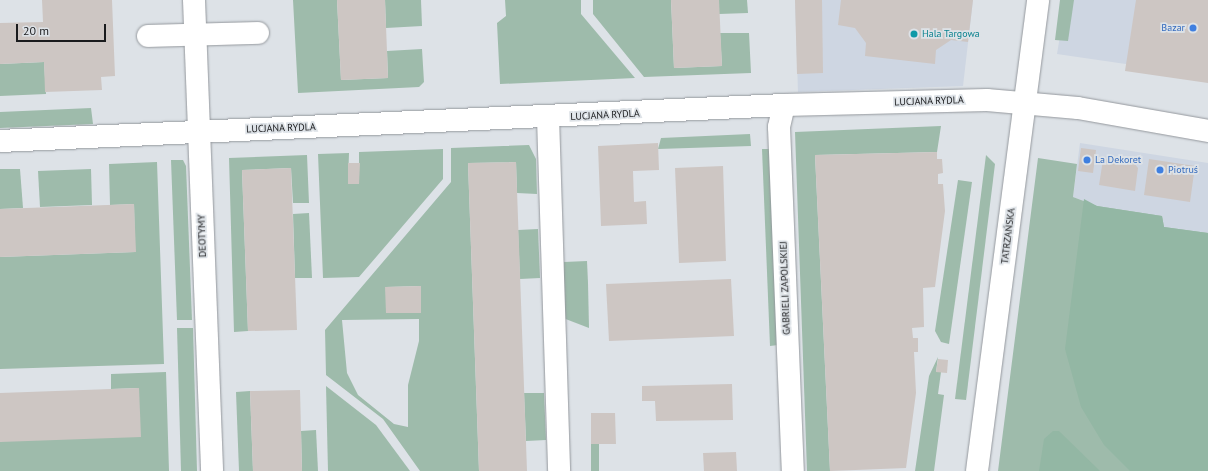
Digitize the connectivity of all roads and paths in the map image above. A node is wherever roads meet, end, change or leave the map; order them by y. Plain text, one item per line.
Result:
1 (194, 0) edge
2 (1038, 0) edge
3 (195, 33) junction
4 (258, 33) dead end
5 (148, 36) dead end
6 (1025, 102) junction
7 (784, 105) junction
8 (548, 118) junction
9 (1208, 131) edge
10 (198, 132) junction
11 (0, 141) edge
12 (212, 471) edge
13 (559, 471) edge
14 (793, 471) edge
15 (977, 471) edge

1 - 3 street, DEOTYMY
2 - 6 street, TATRZAŃSKA
3 - 4 street
3 - 5 street
3 - 10 street, DEOTYMY
6 - 7 street, LUCJANA RYDLA
6 - 9 street, LUCJANA RYDLA
6 - 15 street, TATRZAŃSKA
7 - 8 street, LUCJANA RYDLA
7 - 14 street, GABRIELI ZAPOLSKIEJ
8 - 10 street, LUCJANA RYDLA
8 - 13 street
10 - 11 street, LUCJANA RYDLA
10 - 12 street, DEOTYMY

